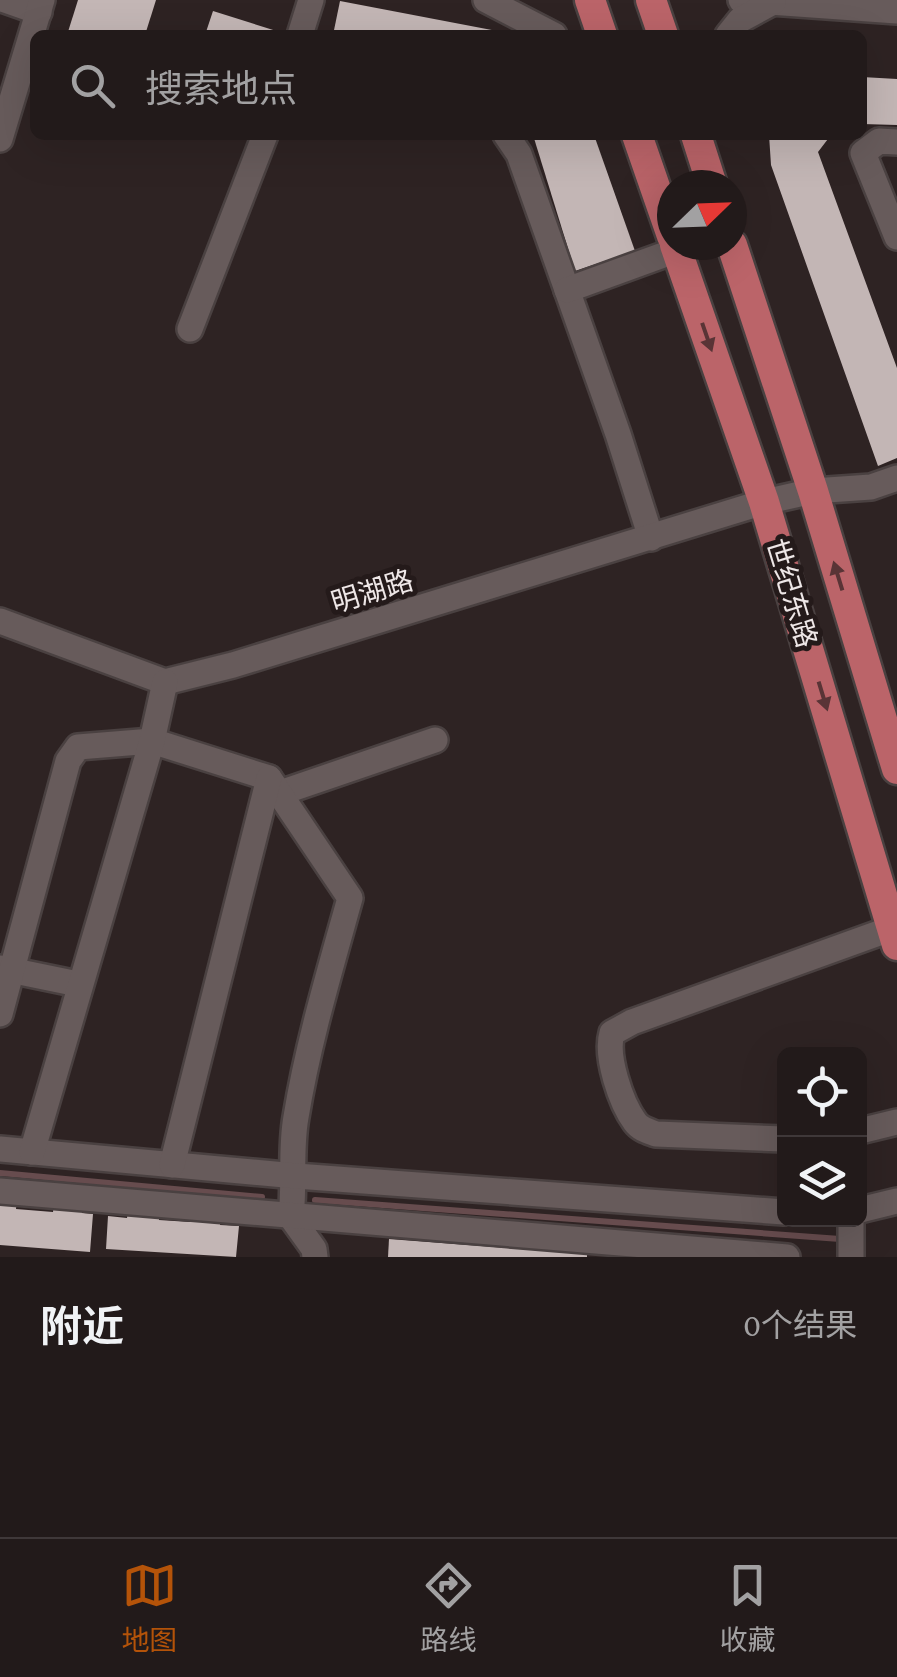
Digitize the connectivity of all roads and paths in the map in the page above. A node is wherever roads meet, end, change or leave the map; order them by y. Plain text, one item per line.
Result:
1 (6, 0) edge
2 (310, 0) edge
3 (486, 0) edge
4 (590, 0) edge
5 (651, 0) edge
6 (741, 0) edge
7 (770, 1) edge
8 (40, 6) edge
9 (897, 11) edge
10 (33, 30) edge
11 (301, 30) edge
12 (544, 30) edge
13 (600, 30) edge
14 (661, 30) edge
15 (732, 30) edge
16 (30, 39) edge
17 (0, 139) edge
18 (262, 140) edge
19 (509, 140) edge
20 (639, 140) edge
21 (698, 140) edge
22 (897, 142) edge
23 (707, 170) edge
24 (657, 192) edge
25 (897, 236) edge
26 (657, 252) edge
27 (681, 260) edge
28 (737, 260) edge
29 (567, 290) junction
30 (190, 329) dead end
31 (897, 478) edge
32 (812, 491) junction
33 (764, 502) junction
34 (651, 538) junction
35 (0, 621) edge
36 (164, 682) junction
37 (435, 740) dead end
38 (152, 741) junction
39 (897, 769) edge
40 (274, 785) junction
41 (895, 937) edge
42 (6, 969) edge
43 (78, 984) junction
44 (0, 1014) edge
45 (897, 1122) edge
46 (867, 1129) edge
47 (777, 1139) edge
48 (0, 1149) edge
49 (32, 1152) junction
50 (172, 1165) junction
51 (296, 1176) junction
52 (0, 1191) edge
53 (897, 1202) edge
54 (867, 1208) edge
55 (777, 1211) edge
56 (292, 1217) junction
57 (851, 1227) edge
58 (315, 1257) edge
59 (788, 1257) edge
60 (851, 1257) edge

1 - 8 street
2 - 11 street
3 - 12 street
4 - 13 main road
5 - 14 main road
6 - 7 street
7 - 9 street
7 - 15 street
8 - 10 street
16 - 17 street
18 - 30 street
19 - 29 street
20 - 24 main road, 世纪东路
21 - 23 main road
22 - 25 street
26 - 29 street
27 -> 33 main road, 世纪东路
28 - 32 main road, 世纪东路
29 - 34 street
31 - 32 street, 明湖路
32 - 33 street, 明湖路
39 -> 32 main road, 世纪东路
33 - 34 street, 明湖路
33 -> 41 main road, 世纪东路
34 - 36 street, 明湖路
35 - 36 street
36 - 38 street
37 - 40 street
38 - 40 street
38 - 42 street
38 - 43 street
40 - 50 street
40 - 51 street
41 - 47 street
42 - 43 street
42 - 44 street
43 - 49 street
45 - 46 street
48 - 49 street
49 - 50 street
50 - 51 street
51 - 55 street
51 - 56 street
52 - 56 street
53 - 54 street
56 - 58 street
56 - 59 street
57 - 60 street

